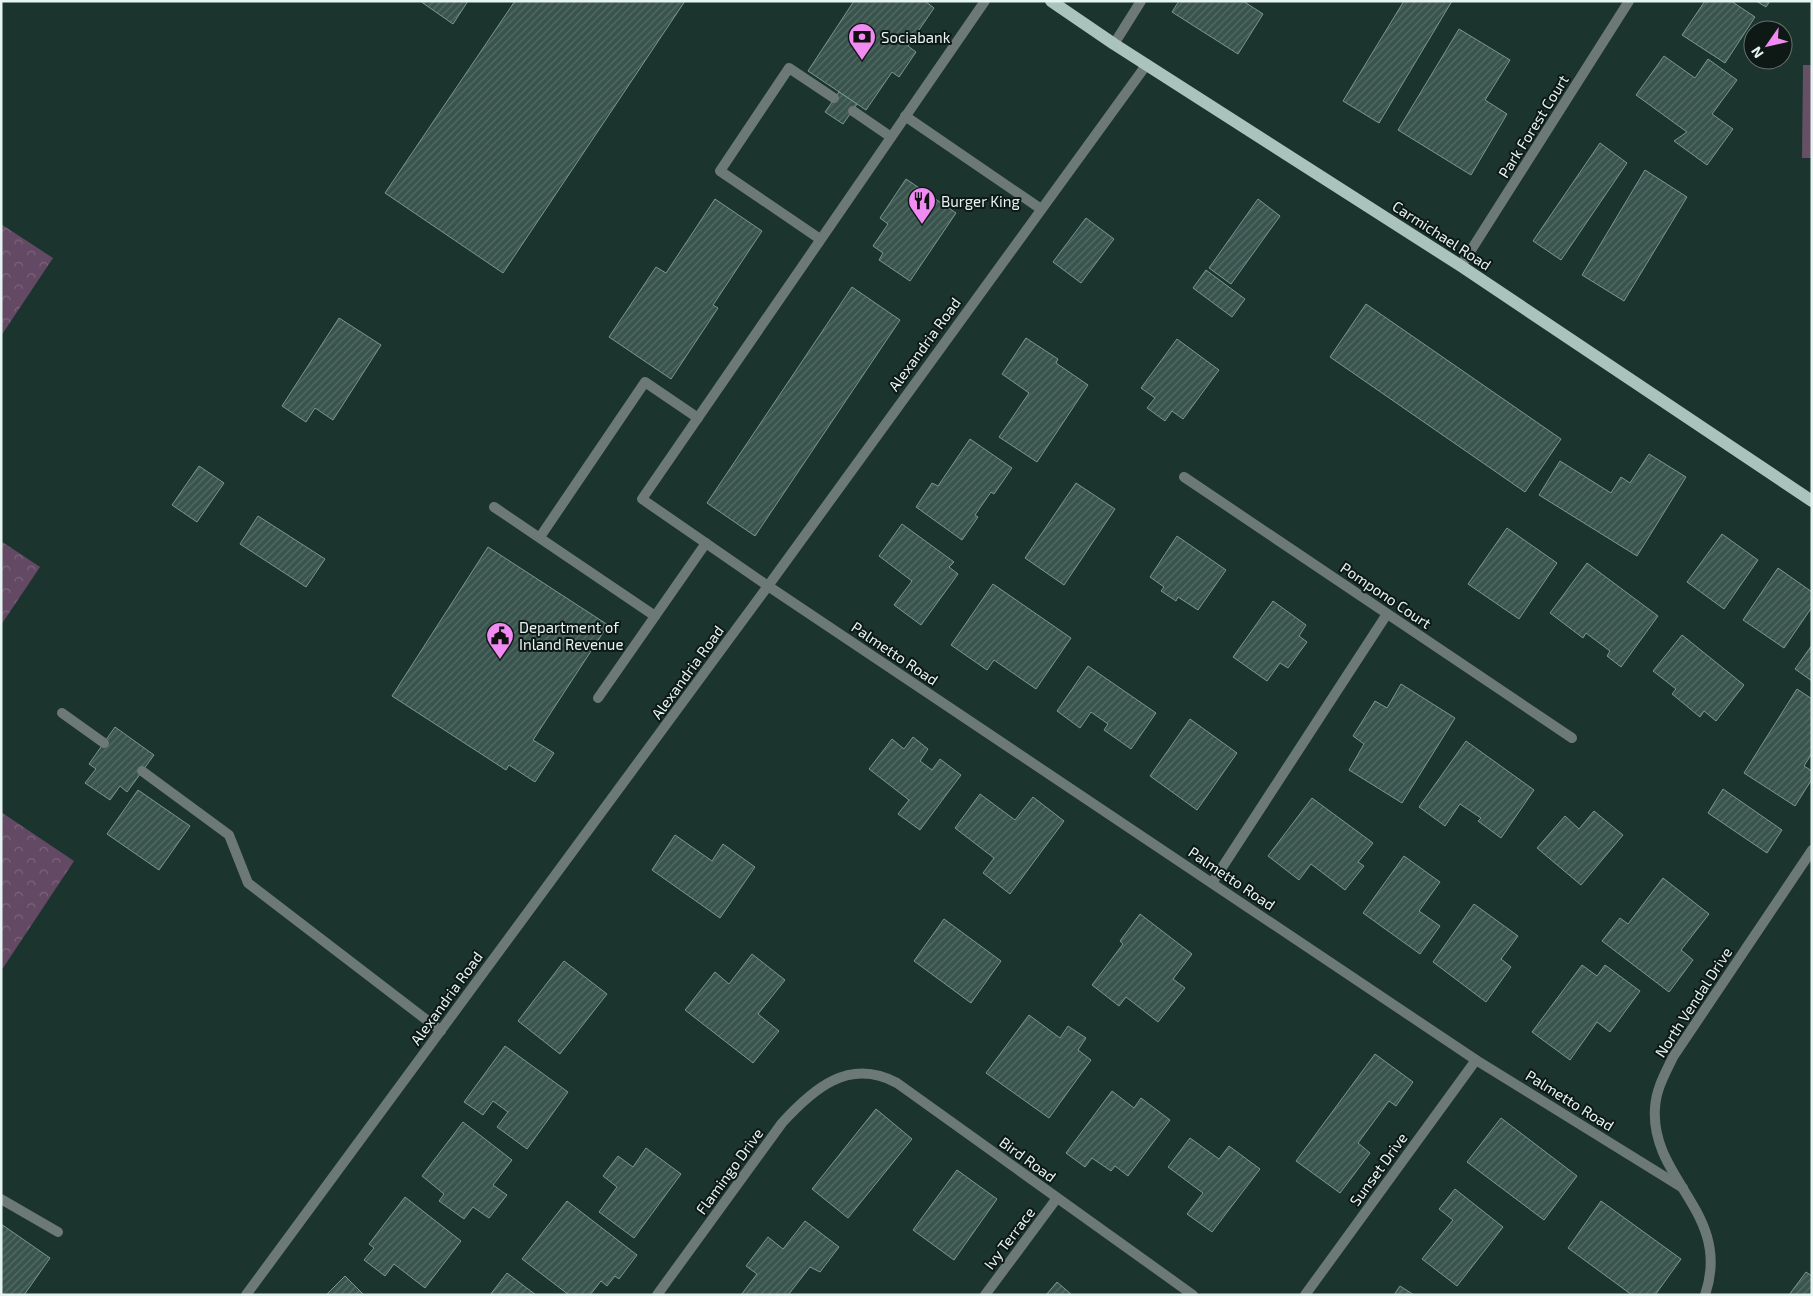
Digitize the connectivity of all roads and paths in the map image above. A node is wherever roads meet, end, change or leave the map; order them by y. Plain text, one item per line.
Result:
1 (985, 1) edge
2 (1051, 1) edge
3 (1141, 1) edge
4 (1629, 1) edge
5 (1114, 44) junction
6 (1147, 64) junction
7 (834, 98) dead end
8 (853, 110) dead end
9 (905, 116) junction
10 (891, 137) junction
11 (1040, 209) junction
12 (820, 239) junction
13 (1461, 266) junction
14 (698, 418) junction
15 (1184, 477) dead end
16 (1812, 501) edge
17 (494, 507) dead end
18 (540, 537) junction
19 (706, 543) junction
20 (768, 586) junction
21 (1387, 614) junction
22 (655, 616) junction
23 (598, 698) dead end
24 (62, 713) dead end
25 (1572, 738) dead end
26 (104, 743) dead end
27 (142, 772) dead end
28 (1812, 850) edge
29 (1212, 883) junction
30 (441, 1031) junction
31 (1476, 1060) junction
32 (837, 1078) joint
33 (1683, 1188) junction
34 (1057, 1198) junction
35 (1, 1199) edge
36 (58, 1232) dead end
37 (246, 1295) edge
38 (657, 1295) edge
39 (985, 1295) edge
40 (1193, 1295) edge
41 (1305, 1295) edge
42 (1705, 1295) edge

1 - 9 street
2 - 5 main road, Carmichael Road
3 - 5 street
4 - 13 street, Park Forest Court
5 - 6 main road, Carmichael Road
6 - 11 street, Alexandria Road
6 - 13 main road, Carmichael Road
7 - 12 street
8 - 10 street
9 - 10 street
9 - 11 street
10 - 12 street
11 - 20 street, Alexandria Road
12 - 14 street
13 - 16 main road, Carmichael Road
14 - 18 street
14 - 19 street, Palmetto Road
15 - 21 street, Pompono Court
17 - 18 street
18 - 22 street
19 - 20 street, Palmetto Road
19 - 22 street
20 - 29 street, Palmetto Road
20 - 30 street, Alexandria Road
21 - 25 street, Pompono Court
21 - 29 street
22 - 23 street
24 - 26 street
27 - 30 street
28 - 33 street, North Vendal Drive
29 - 31 street, Palmetto Road
30 - 37 street, Alexandria Road
31 - 33 street, Palmetto Road
31 - 41 street, Sunset Drive
32 - 34 street, Bird Road
32 - 38 street, Flamingo Drive
33 - 42 street, North Vendal Drive
34 - 39 street, Ivy Terrace
34 - 40 street, Bird Road
35 - 36 street

